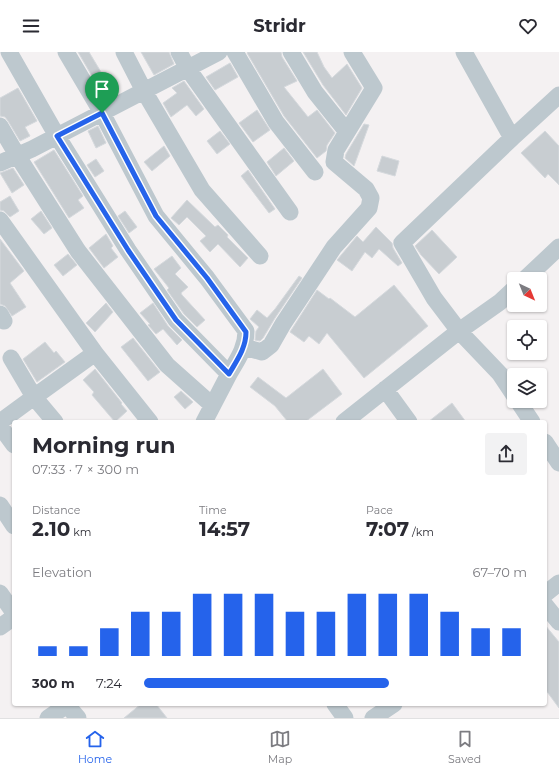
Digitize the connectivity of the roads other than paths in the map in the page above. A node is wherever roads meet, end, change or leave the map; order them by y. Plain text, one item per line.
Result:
1 (9, 52) edge
2 (66, 52) edge
3 (124, 52) edge
4 (179, 52) edge
5 (219, 52) edge
6 (235, 52) edge
7 (291, 52) edge
8 (352, 52) edge
9 (464, 52) edge
10 (188, 69) junction
11 (144, 91) junction
12 (559, 95) edge
13 (102, 113) junction
14 (0, 126) edge
15 (347, 132) junction
16 (57, 136) junction
17 (512, 138) junction
18 (17, 155) junction
19 (0, 163) edge
20 (315, 172) dead end
21 (290, 212) dead end
22 (0, 220) edge
23 (559, 247) edge
24 (260, 256) dead end
25 (532, 272) edge
26 (507, 296) edge
27 (459, 331) junction
28 (244, 347) junction
29 (95, 353) junction
30 (11, 358) dead end
31 (229, 374) junction
32 (507, 384) edge
33 (385, 389) junction
34 (34, 396) junction
35 (212, 405) junction
36 (523, 408) edge
37 (53, 420) edge
38 (148, 420) edge
39 (205, 420) edge
40 (346, 420) edge
41 (408, 420) edge
42 (531, 420) edge
43 (0, 422) edge
44 (0, 426) edge
45 (12, 442) edge
46 (547, 445) edge
47 (559, 463) edge
48 (0, 505) edge
49 (12, 523) edge
50 (559, 583) edge
51 (547, 592) edge
52 (0, 593) edge
53 (547, 607) edge
54 (12, 610) edge
55 (12, 618) edge
56 (559, 622) edge
57 (0, 627) edge
58 (64, 706) edge
59 (69, 706) edge
60 (336, 706) edge
61 (391, 706) edge
62 (48, 718) edge
63 (78, 718) edge
64 (345, 718) edge
65 (373, 718) edge

1 - 16 street
2 - 13 street
3 - 11 street
4 - 10 street
5 - 10 street
6 - 20 street
7 - 15 street
8 - 15 street
9 - 17 street
10 - 11 street
10 - 21 street
11 - 13 street
11 - 24 street
12 - 17 street
13 - 16 street
13 - 28 street
14 - 18 street
15 - 28 street
16 - 18 street
16 - 31 street
17 - 27 street
18 - 19 street
18 - 35 street
22 - 29 street
23 - 25 street
26 - 27 street
27 - 32 street
27 - 33 street
28 - 31 street
29 - 34 street
29 - 38 street
30 - 34 street
31 - 35 street
33 - 40 street
33 - 41 street
34 - 37 street
34 - 43 street
35 - 39 street
36 - 42 street
44 - 45 street
46 - 47 street
48 - 49 street
50 - 51 street
52 - 54 street
53 - 56 street
55 - 57 street
58 - 62 street
59 - 63 street
60 - 64 street
61 - 65 street

